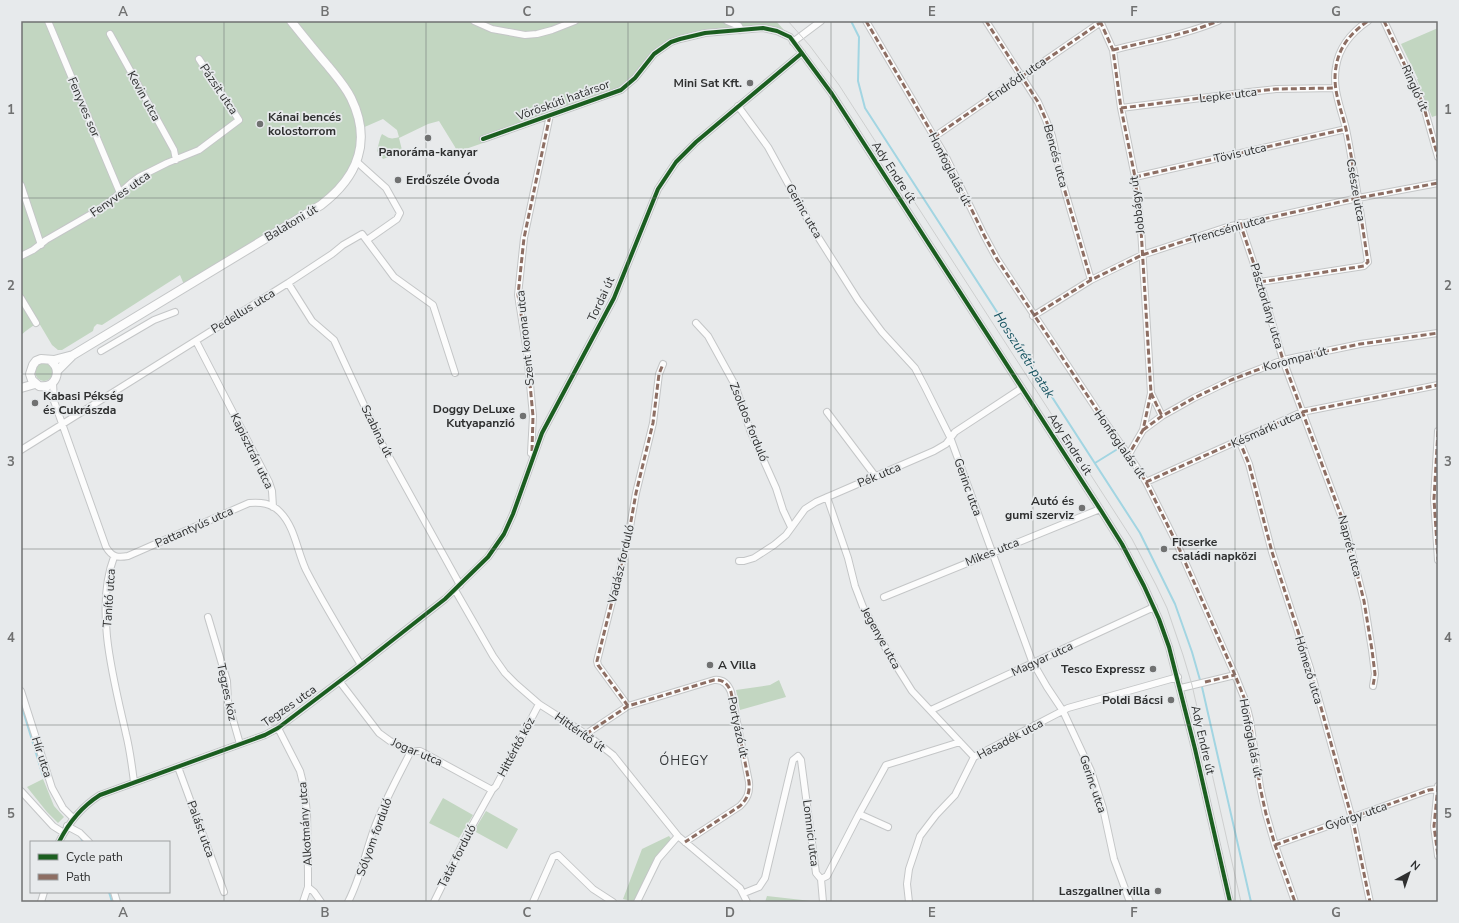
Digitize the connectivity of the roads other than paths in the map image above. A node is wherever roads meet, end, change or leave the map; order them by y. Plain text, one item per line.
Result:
1 (48, 21) edge
2 (291, 21) edge
3 (474, 21) edge
4 (575, 21) edge
5 (722, 21) edge
6 (727, 21) edge
7 (821, 21) edge
8 (866, 21) edge
9 (986, 21) edge
10 (1100, 21) edge
11 (1218, 21) edge
12 (1368, 21) edge
13 (1384, 21) edge
14 (741, 30) junction
15 (110, 34) dead end
16 (793, 42) junction
17 (1113, 50) junction
18 (802, 53) junction
19 (199, 59) dead end
20 (1022, 76) junction
21 (1335, 88) junction
22 (738, 106) junction
23 (1121, 108) junction
24 (550, 115) junction
25 (239, 120) joint
26 (1346, 129) junction
27 (934, 137) junction
28 (483, 139) dead end
29 (1438, 157) edge
30 (176, 160) junction
31 (356, 161) junction
32 (1134, 177) junction
33 (1438, 183) edge
34 (21, 185) edge
35 (120, 193) junction
36 (1358, 198) junction
37 (1240, 223) junction
38 (367, 240) junction
39 (41, 245) junction
40 (1142, 255) junction
41 (21, 256) edge
42 (1091, 280) junction
43 (1260, 282) junction
44 (288, 283) junction
45 (21, 298) edge
46 (175, 312) dead end
47 (1033, 316) junction
48 (36, 323) dead end
49 (696, 323) dead end
50 (110, 333) junction
51 (1438, 333) edge
52 (196, 341) junction
53 (116, 342) junction
54 (101, 351) dead end
55 (73, 355) junction
56 (50, 360) junction
57 (1283, 360) junction
58 (663, 364) dead end
59 (57, 371) junction
60 (455, 372) dead end
61 (30, 374) junction
62 (53, 383) junction
63 (21, 384) edge
64 (1438, 384) edge
65 (40, 386) junction
66 (21, 388) edge
67 (1022, 388) junction
68 (1151, 393) junction
69 (54, 401) junction
70 (827, 412) dead end
71 (1302, 412) junction
72 (1162, 416) junction
73 (62, 424) junction
74 (1143, 430) junction
75 (1438, 431) edge
76 (950, 437) junction
77 (1239, 440) junction
78 (21, 450) edge
79 (1128, 454) junction
80 (530, 469) junction
81 (1437, 470) edge
82 (876, 477) junction
83 (1146, 482) junction
84 (827, 497) junction
85 (273, 507) junction
86 (1100, 509) junction
87 (791, 527) junction
88 (992, 552) junction
89 (114, 557) junction
90 (1438, 560) edge
91 (739, 562) dead end
92 (460, 585) junction
93 (454, 590) junction
94 (884, 597) dead end
95 (1154, 607) junction
96 (208, 617) dead end
97 (1033, 663) junction
98 (361, 665) junction
99 (1235, 675) junction
100 (1178, 677) junction
101 (340, 682) junction
102 (1373, 686) dead end
103 (1181, 688) junction
104 (21, 691) edge
105 (539, 704) junction
106 (628, 706) junction
107 (931, 710) junction
108 (1063, 711) junction
109 (278, 728) junction
110 (586, 734) junction
111 (960, 742) junction
112 (240, 744) junction
113 (411, 751) junction
114 (974, 757) junction
115 (178, 767) junction
116 (134, 782) junction
117 (1438, 788) edge
118 (492, 790) junction
119 (21, 791) edge
120 (859, 814) junction
121 (1352, 817) junction
122 (73, 818) junction
123 (67, 826) junction
124 (1436, 826) edge
125 (888, 827) dead end
126 (64, 833) junction
127 (678, 836) junction
128 (60, 841) edge
129 (88, 841) edge
130 (685, 842) junction
131 (1275, 845) junction
132 (1438, 856) edge
133 (821, 879) junction
134 (308, 887) junction
135 (224, 892) dead end
136 (744, 893) junction
137 (303, 902) edge
138 (321, 902) edge
139 (348, 902) edge
140 (434, 902) edge
141 (533, 902) edge
142 (613, 902) edge
143 (637, 902) edge
144 (747, 902) edge
145 (823, 902) edge
146 (908, 902) edge
147 (1130, 902) edge
148 (1230, 902) edge
149 (1295, 902) edge
150 (1370, 902) edge

1 - 35 street, Fenyves sor
2 - 31 main road, Balatoni út
3 - 4 street
5 - 6 street
6 - 14 street
7 - 16 street
8 - 27 street, Honfoglalás út
9 - 20 street, Bencés utca
10 - 17 street, Jobbágy út
10 - 20 street, Endrődi utca
11 - 17 street
12 - 21 street, Csésze utca
13 - 29 street, Ringló út
14 - 16 street, Vöröskúti határsor
14 - 24 street, Vöröskúti határsor
15 - 30 street, Kevin utca
16 - 18 street, Ady Endre út
17 - 23 street, Jobbágy út
18 - 22 street, Tordai út
18 - 67 street, Ady Endre út
19 - 25 street, Pázsit utca
20 - 27 street, Endrődi utca
20 - 42 street, Bencés utca
21 - 23 street, Lepke utca
21 - 26 street, Csésze utca
22 - 76 street, Gerinc utca
22 - 80 street, Tordai út
23 - 32 street, Jobbágy út
24 - 28 street, Vöröskúti határsor
24 - 80 street, Szent korona utca
25 - 30 street, Fenyves utca
26 - 32 street, Tövis utca
26 - 36 street, Csésze utca
27 - 47 street, Honfoglalás út
30 - 35 street, Fenyves utca
31 - 38 street
31 - 50 main road, Balatoni út
32 - 40 street, Jobbágy út
33 - 36 street, Trencséni utca
34 - 39 street
35 - 39 street, Fenyves utca
36 - 37 street, Trencséni utca
36 - 43 street, Csésze utca
37 - 40 street, Trencséni utca
37 - 43 street, Pásztorlány utca
38 - 44 street, Pedellus utca
38 - 60 street
39 - 41 street, Fenyves utca
40 - 42 street, Trencséni utca
40 - 68 street, Jobbágy út
42 - 47 street, Trencséni utca
43 - 57 street, Pásztorlány utca
44 - 52 street, Pedellus utca
44 - 92 street, Szabina út
45 - 48 street
46 - 53 street
47 - 79 street, Honfoglalás út
49 - 87 street, Zsoldos forduló
50 - 53 street
50 - 55 main road, Balatoni út
51 - 57 street, Korompai út
52 - 73 street, Pedellus utca
52 - 85 street, Kapisztrán utca
53 - 54 street
55 - 56 main road, Balatoni út
55 - 59 main road, Balatoni út
56 - 59 main road
56 - 61 main road, Balatoni út
57 - 71 street, Pásztorlány utca
57 - 72 street, Korompai út
58 - 106 street, Vadász forduló
59 - 62 main road, Balatoni út
61 - 63 main road, Balatoni út
61 - 65 main road
62 - 65 main road
62 - 69 street, Tanító utca
64 - 71 street, Késmárki utca
65 - 66 main road
65 - 69 street, Tanító utca
67 - 76 street, Pék utca
67 - 86 street, Ady Endre út
68 - 72 street, Jobbágy út
68 - 74 street, Jobbágy út
69 - 73 street, Tanító utca
70 - 82 street
71 - 77 street, Késmárki utca
71 - 102 street, Naprét utca
72 - 74 street, Korompai út
73 - 78 street, Pedellus utca
73 - 89 street, Tanító utca
74 - 79 street, Jobbágy út
75 - 81 street
76 - 82 street, Pék utca
76 - 88 street, Gerinc utca
77 - 83 street, Késmárki utca
77 - 121 street, Hómező utca
79 - 83 street, Honfoglalás út
80 - 92 street, Tordai út
81 - 90 street
82 - 84 street, Pék utca
83 - 99 street, Honfoglalás út
84 - 87 street, Pék utca
84 - 107 street, Jegenye utca
85 - 89 street, Pattantyús utca
85 - 98 street
86 - 88 street, Mikes utca
86 - 95 street, Ady Endre út
87 - 91 street, Pék utca
88 - 94 street, Mikes utca
88 - 97 street, Gerinc utca
89 - 116 street, Tanító utca
92 - 93 street, Tegzes utca
93 - 98 street, Tegzes utca
93 - 105 street, Hittérítő út
95 - 97 street, Magyar utca
95 - 100 street, Ady Endre út
96 - 112 street, Tegzes köz
97 - 107 street, Magyar utca
97 - 108 street, Gerinc utca
98 - 101 street, Tegzes utca
99 - 103 street
99 - 131 street, Honfoglalás út
100 - 103 street, Ady Endre út
100 - 108 street, Hasadék utca
101 - 109 street, Tegzes utca
101 - 113 street, Jogar utca
103 - 148 street, Ady Endre út
104 - 122 street, Hír utca
105 - 110 street, Hittérítő út
105 - 118 street, Hittérítő köz
106 - 110 street
106 - 130 street, Portyázó út
107 - 111 street, Jegenye utca
108 - 114 street, Hasadék utca
108 - 147 street, Gerinc utca
109 - 112 street, Tegzes utca
109 - 134 street, Alkotmány utca
110 - 127 street, Hittérítő út
111 - 114 street, Jegenye utca
111 - 120 street, Lomnici utca
112 - 115 street, Tegzes utca
113 - 118 street, Jogar utca
113 - 139 street, Sólyom forduló
114 - 146 street, Hasadék utca
115 - 116 street, Tegzes utca
115 - 135 street, Palást utca
116 - 122 street, Tegzes utca
117 - 121 street, György utca
117 - 124 street
118 - 140 street, Tatár forduló
119 - 126 street
120 - 125 street
120 - 133 street, Lomnici utca
121 - 131 street, György utca
121 - 150 street, Hómező utca
122 - 123 street, Tegzes utca
123 - 126 street, Tegzes utca
123 - 129 street
124 - 132 street
126 - 128 street, Tegzes utca
127 - 130 street, Hittérítő út
127 - 143 street
130 - 136 street, Hittérítő út
131 - 149 street, Honfoglalás út
133 - 136 street, Lomnici utca
133 - 145 street
134 - 137 street, Alkotmány utca
134 - 138 street
136 - 144 street, Hittérítő út
141 - 142 street

